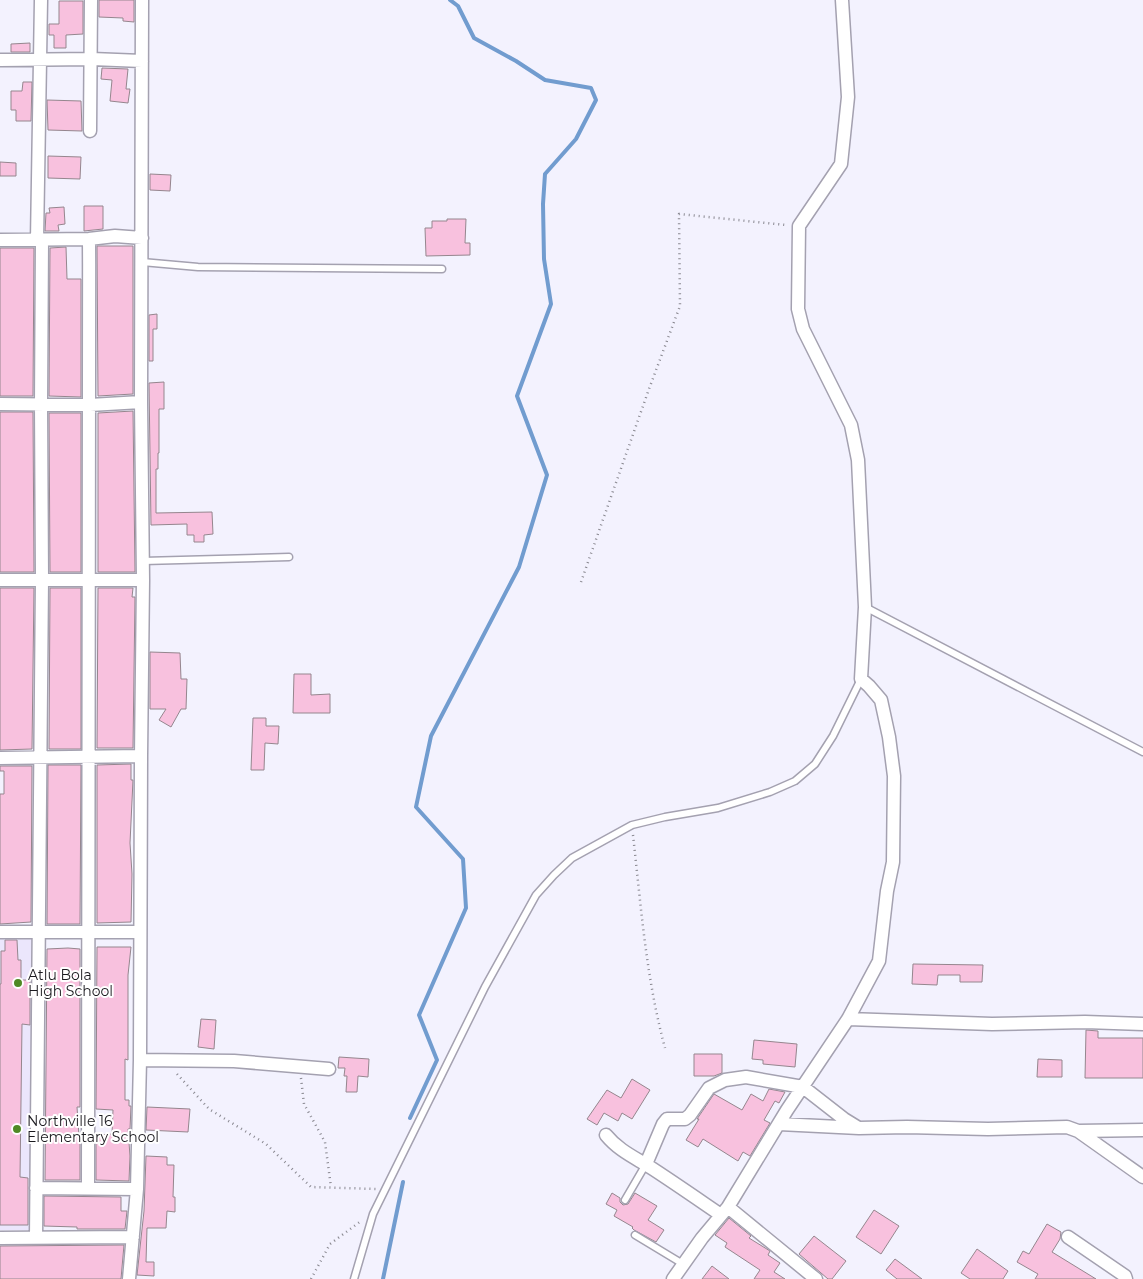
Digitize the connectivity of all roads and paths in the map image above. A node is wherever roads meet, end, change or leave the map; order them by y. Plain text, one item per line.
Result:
1 (41, 0) edge
2 (91, 0) edge
3 (142, 0) edge
4 (842, 0) edge
5 (92, 59) junction
6 (0, 60) edge
7 (40, 60) junction
8 (142, 61) junction
9 (90, 131) dead end
10 (798, 226) junction
11 (89, 238) junction
12 (142, 238) junction
13 (0, 240) edge
14 (40, 240) junction
15 (142, 262) junction
16 (442, 269) dead end
17 (141, 402) junction
18 (0, 404) edge
19 (40, 405) junction
20 (90, 405) junction
21 (289, 557) dead end
22 (143, 562) junction
23 (91, 579) junction
24 (0, 580) edge
25 (42, 580) junction
26 (143, 580) junction
27 (581, 582) dead end
28 (866, 607) junction
29 (861, 680) junction
30 (1143, 752) edge
31 (141, 756) junction
32 (0, 758) edge
33 (88, 758) junction
34 (40, 759) junction
35 (632, 825) junction
36 (0, 932) edge
37 (39, 932) junction
38 (140, 932) junction
39 (88, 933) junction
40 (848, 1019) junction
41 (1143, 1024) edge
42 (665, 1048) dead end
43 (140, 1060) junction
44 (164, 1060) junction
45 (299, 1067) junction
46 (329, 1069) dead end
47 (803, 1087) junction
48 (779, 1124) junction
49 (859, 1128) junction
50 (1143, 1130) edge
51 (1078, 1131) junction
52 (606, 1135) dead end
53 (646, 1164) junction
54 (1143, 1178) edge
55 (36, 1188) junction
56 (88, 1188) junction
57 (331, 1188) junction
58 (137, 1189) junction
59 (385, 1189) junction
60 (625, 1200) dead end
61 (725, 1211) junction
62 (373, 1214) junction
63 (635, 1235) dead end
64 (133, 1237) junction
65 (0, 1238) edge
66 (36, 1238) junction
67 (1068, 1238) dead end
68 (684, 1264) junction
69 (128, 1279) edge
70 (311, 1279) edge
71 (354, 1279) edge
72 (673, 1279) edge
73 (816, 1279) edge
74 (1126, 1279) edge

1 - 7 street
2 - 5 street
3 - 8 street
4 - 10 street
5 - 7 street
5 - 8 street
5 - 9 street
6 - 7 street
7 - 14 street
8 - 12 street
10 - 27 path
10 - 28 street
11 - 12 street
11 - 14 street
11 - 20 street
12 - 15 street
13 - 14 street
14 - 19 street
15 - 16 lane
15 - 17 street
17 - 20 street
17 - 22 street
18 - 19 street
19 - 20 street
19 - 25 street
20 - 23 street
21 - 22 lane
22 - 26 street
23 - 25 street
23 - 26 street
23 - 33 street
24 - 25 street
25 - 34 street
26 - 31 street
28 - 29 street
28 - 30 lane
29 - 35 lane
29 - 40 street
31 - 33 street
31 - 38 street
32 - 34 street
33 - 34 street
33 - 39 street
34 - 37 street
35 - 42 path
35 - 59 lane
36 - 37 street
37 - 39 street
37 - 55 street
38 - 39 street
38 - 43 street
39 - 56 street
40 - 41 street
40 - 47 street
43 - 44 street
43 - 58 street
44 - 45 street
44 - 57 path
45 - 46 street
45 - 57 path
47 - 48 street
47 - 49 street
47 - 53 street
48 - 49 street
48 - 61 street
49 - 51 street
50 - 51 street
51 - 54 street
52 - 53 street
53 - 60 lane
53 - 61 street
55 - 56 street
55 - 66 street
56 - 58 street
57 - 59 path
58 - 64 street
59 - 62 lane
61 - 68 street
61 - 73 street
62 - 70 path
62 - 71 lane
63 - 68 lane
64 - 66 street
64 - 69 street
65 - 66 street
67 - 74 street
68 - 72 street

